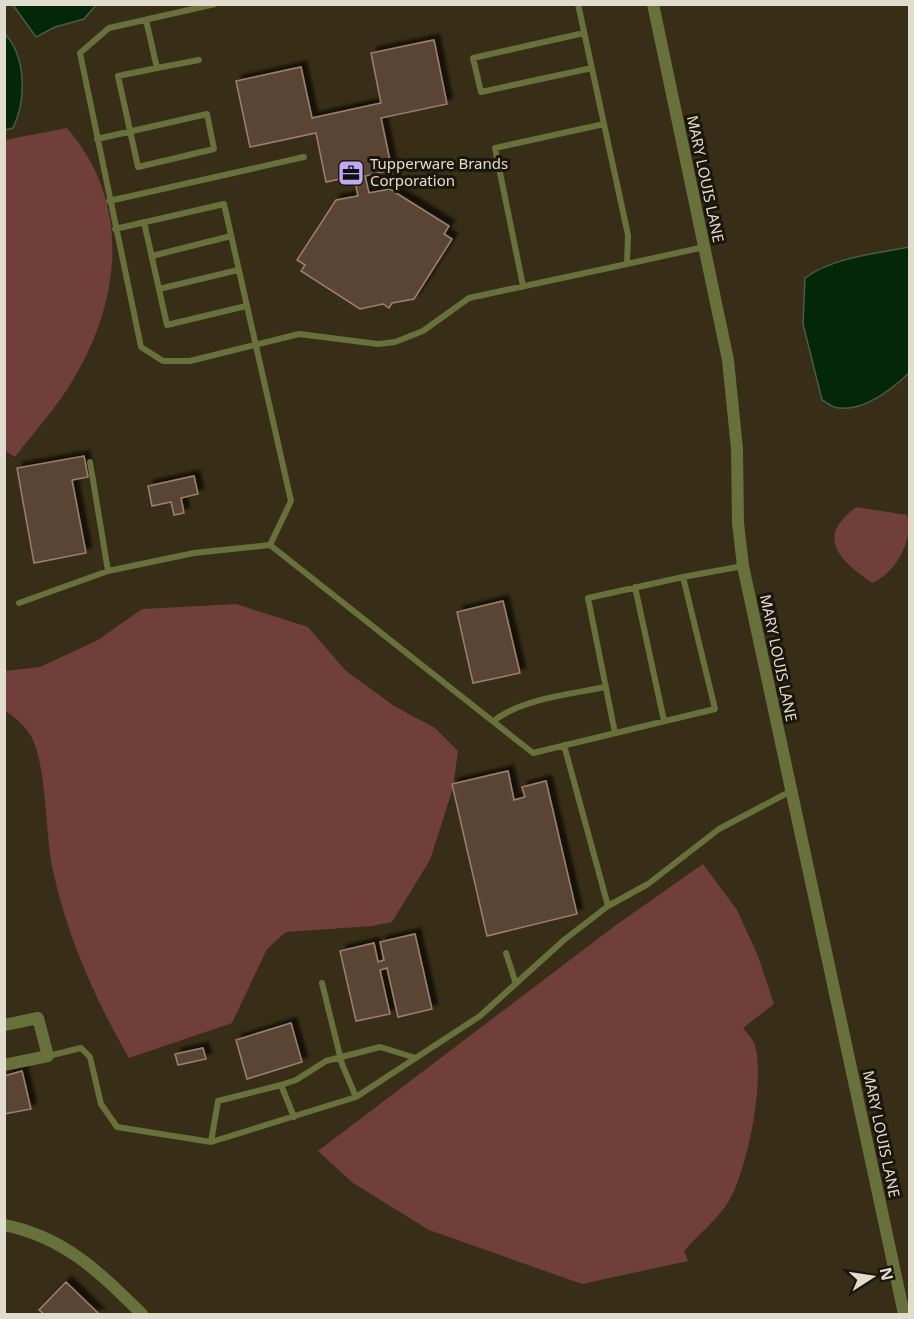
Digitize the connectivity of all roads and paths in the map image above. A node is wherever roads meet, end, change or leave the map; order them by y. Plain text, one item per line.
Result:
1 (215, 4) edge
2 (578, 4) edge
3 (653, 4) edge
4 (147, 20) junction
5 (584, 33) junction
6 (199, 60) dead end
7 (157, 68) junction
8 (592, 68) junction
9 (604, 124) junction
10 (130, 132) junction
11 (97, 139) junction
12 (304, 157) dead end
13 (109, 201) junction
14 (144, 222) junction
15 (115, 229) junction
16 (231, 236) junction
17 (704, 247) junction
18 (152, 256) junction
19 (627, 264) junction
20 (238, 270) junction
21 (523, 286) junction
22 (159, 289) junction
23 (246, 306) junction
24 (254, 345) junction
25 (90, 462) dead end
26 (270, 545) junction
27 (743, 566) junction
28 (108, 571) junction
29 (683, 577) junction
30 (635, 587) junction
31 (19, 603) dead end
32 (605, 687) junction
33 (494, 721) junction
34 (664, 721) junction
35 (615, 733) junction
36 (564, 745) junction
37 (791, 791) junction
38 (608, 906) junction
39 (506, 953) dead end
40 (322, 983) dead end
41 (516, 984) junction
42 (4, 1025) edge
43 (48, 1056) junction
44 (341, 1056) junction
45 (416, 1058) junction
46 (4, 1065) edge
47 (281, 1085) junction
48 (356, 1097) junction
49 (294, 1117) junction
50 (211, 1142) junction
51 (4, 1225) edge
52 (142, 1314) edge
53 (904, 1314) edge

1 - 4 lane
2 - 5 lane
3 - 17 street, MARY LOUIS LANE
4 - 7 lane
4 - 11 lane
5 - 8 lane
5 - 8 lane
6 - 7 lane
7 - 10 lane
8 - 9 lane
9 - 19 lane
9 - 21 lane
10 - 10 lane
10 - 11 lane
11 - 13 lane
12 - 13 lane
13 - 15 lane
14 - 15 lane
14 - 16 lane
14 - 18 lane
15 - 24 lane
16 - 18 lane
16 - 20 lane
17 - 19 lane
17 - 27 street, MARY LOUIS LANE
18 - 22 lane
19 - 21 lane
20 - 22 lane
20 - 23 lane
21 - 24 lane
22 - 23 lane
23 - 24 lane
24 - 26 lane
25 - 28 lane
26 - 28 lane
26 - 33 lane
27 - 29 lane
27 - 37 street, MARY LOUIS LANE
28 - 31 lane
29 - 30 lane
29 - 34 lane
30 - 32 lane
30 - 34 lane
32 - 33 lane
32 - 35 lane
33 - 36 lane
34 - 35 lane
35 - 36 lane
36 - 38 lane
37 - 38 lane
37 - 53 street, MARY LOUIS LANE
38 - 41 lane
39 - 41 lane
40 - 44 lane
41 - 45 lane
42 - 43 street
43 - 46 street
43 - 50 lane
44 - 45 lane
44 - 47 lane
44 - 48 lane
45 - 48 lane
47 - 49 lane
47 - 50 lane
48 - 49 lane
49 - 50 lane
51 - 52 street

